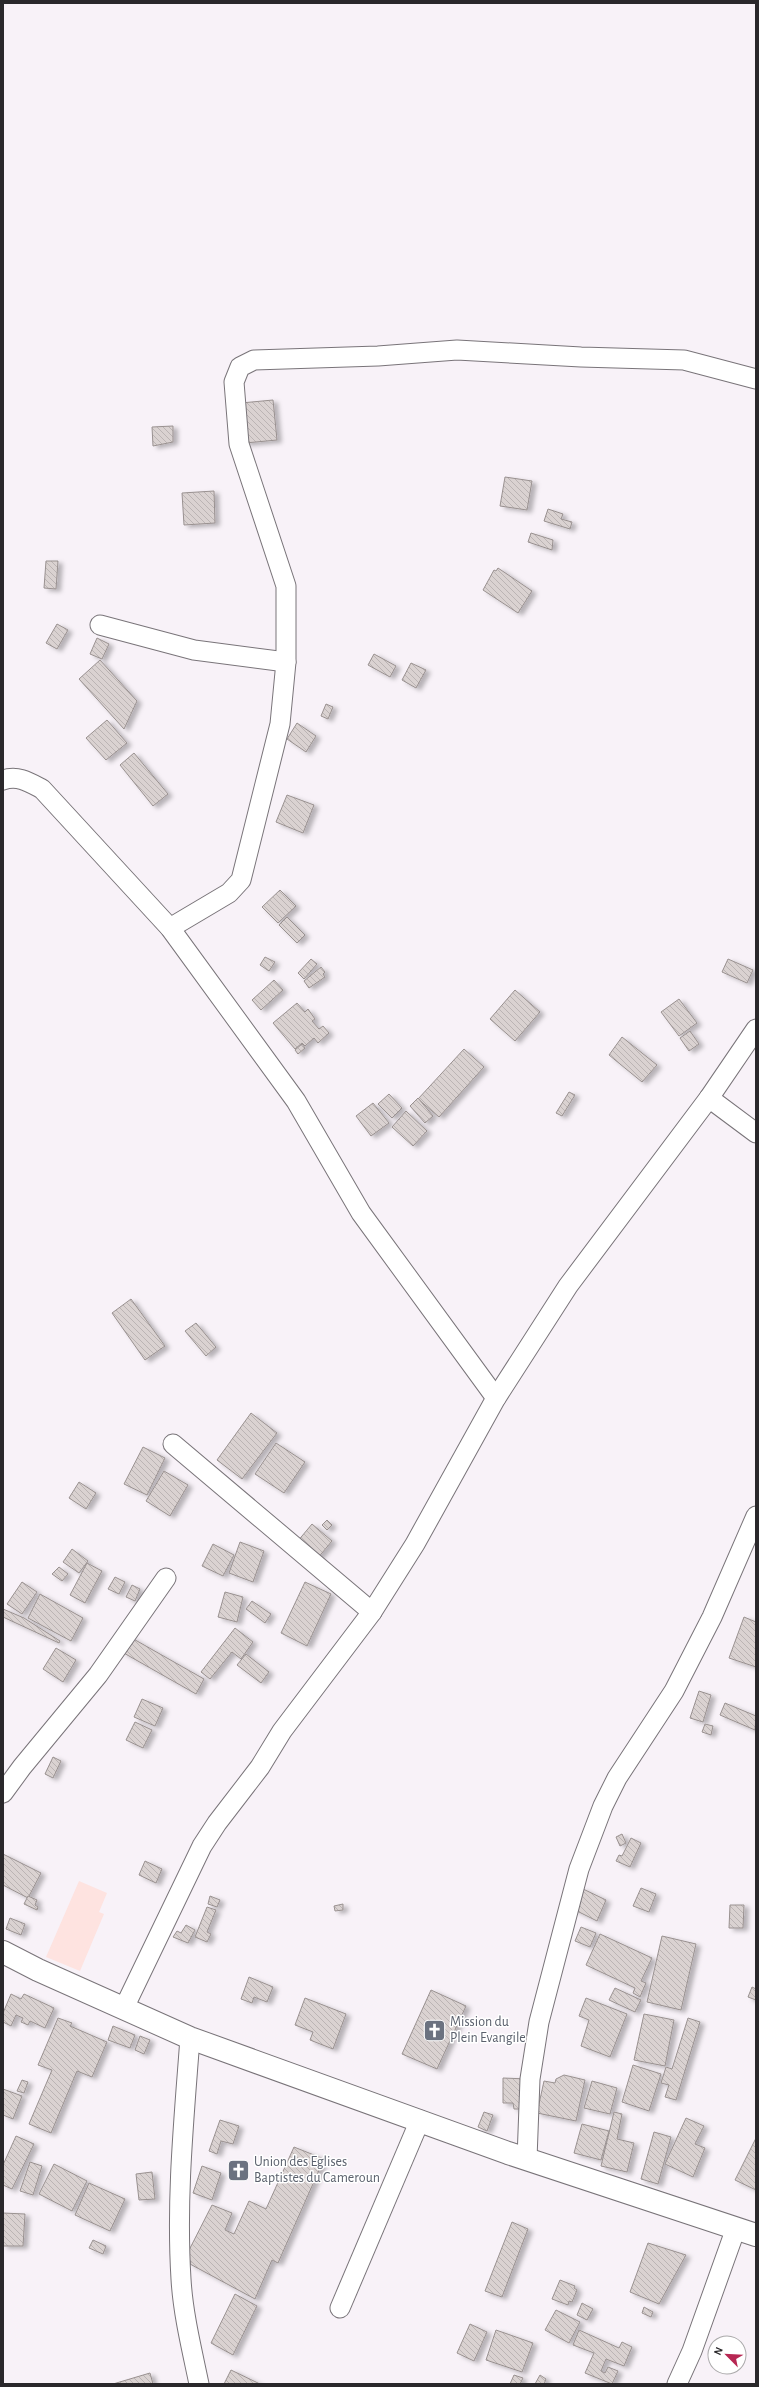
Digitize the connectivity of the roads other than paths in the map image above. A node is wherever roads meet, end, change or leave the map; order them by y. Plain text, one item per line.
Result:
1 (756, 379) edge
2 (100, 625) dead end
3 (286, 662) junction
4 (3, 780) edge
5 (170, 928) junction
6 (756, 1029) edge
7 (709, 1098) junction
8 (756, 1133) edge
9 (496, 1398) junction
10 (173, 1444) dead end
11 (756, 1516) edge
12 (166, 1578) dead end
13 (372, 1612) junction
14 (3, 1793) edge
15 (3, 1952) edge
16 (124, 2008) junction
17 (190, 2038) junction
18 (420, 2120) junction
19 (527, 2159) junction
20 (736, 2228) junction
21 (756, 2236) edge
22 (340, 2308) dead end
23 (199, 2384) edge
24 (677, 2384) edge

1 - 3 street
2 - 3 street
3 - 5 street
4 - 5 street
5 - 9 street
6 - 7 street
7 - 8 street
7 - 9 street
9 - 13 street
10 - 13 street
11 - 19 street
12 - 14 street
13 - 16 street
15 - 16 main road
16 - 17 main road
17 - 18 main road
17 - 23 street
18 - 19 main road
18 - 22 street
19 - 20 main road
20 - 21 main road
20 - 24 street

